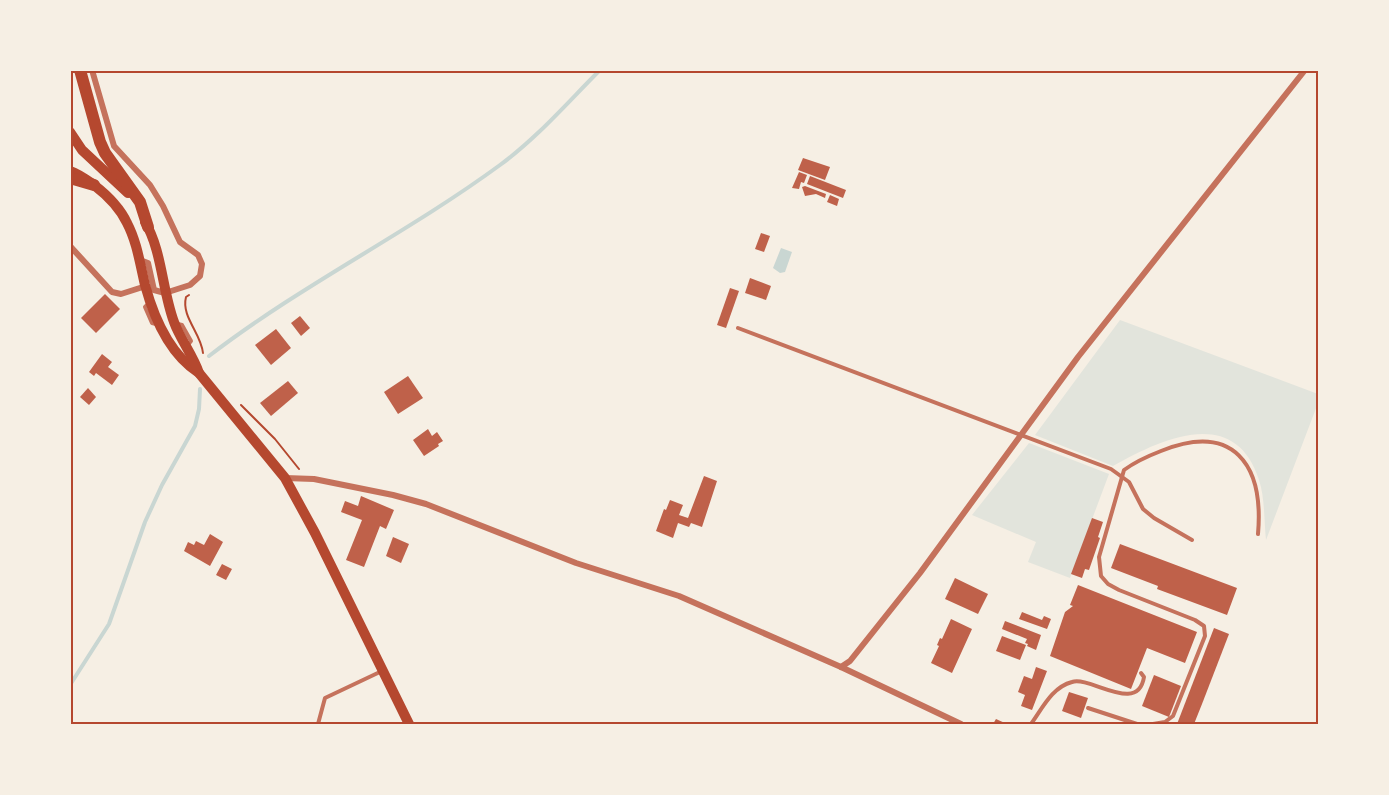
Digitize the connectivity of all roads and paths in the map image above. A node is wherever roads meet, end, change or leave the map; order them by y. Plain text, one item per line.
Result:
1 (80, 70) edge
2 (92, 70) edge
3 (1305, 70) edge
4 (70, 132) edge
5 (70, 171) edge
6 (70, 178) edge
7 (94, 185) junction
8 (148, 227) junction
9 (70, 246) edge
10 (140, 260) junction
11 (146, 286) junction
12 (165, 292) junction
13 (191, 294) dead end
14 (738, 328) dead end
15 (203, 358) dead end
16 (199, 373) junction
17 (238, 402) dead end
18 (1022, 435) junction
19 (1121, 476) junction
20 (285, 478) junction
21 (306, 479) junction
22 (1258, 534) dead end
23 (1192, 540) dead end
24 (841, 667) junction
25 (383, 671) junction
26 (1141, 674) dead end
27 (1088, 708) dead end
28 (318, 724) edge
29 (408, 724) edge
30 (961, 724) edge
31 (1031, 724) edge
32 (1137, 724) edge
33 (1153, 724) edge

1 - 8 highway
2 - 12 street
3 - 18 street
4 - 8 main road
5 - 7 main road
6 - 7 highway
7 - 10 main road
8 - 12 main road
9 - 11 street
10 - 11 main road
10 - 12 street
11 - 16 main road
12 - 16 main road
13 - 15 path
14 - 18 lane
16 - 20 main road
17 - 21 path
18 - 19 lane
18 - 24 street
19 - 22 lane
19 - 23 lane
19 - 33 lane
20 - 21 street
20 - 25 main road
21 - 24 street
24 - 30 street
25 - 28 lane
25 - 29 main road
26 - 31 lane
27 - 32 lane

